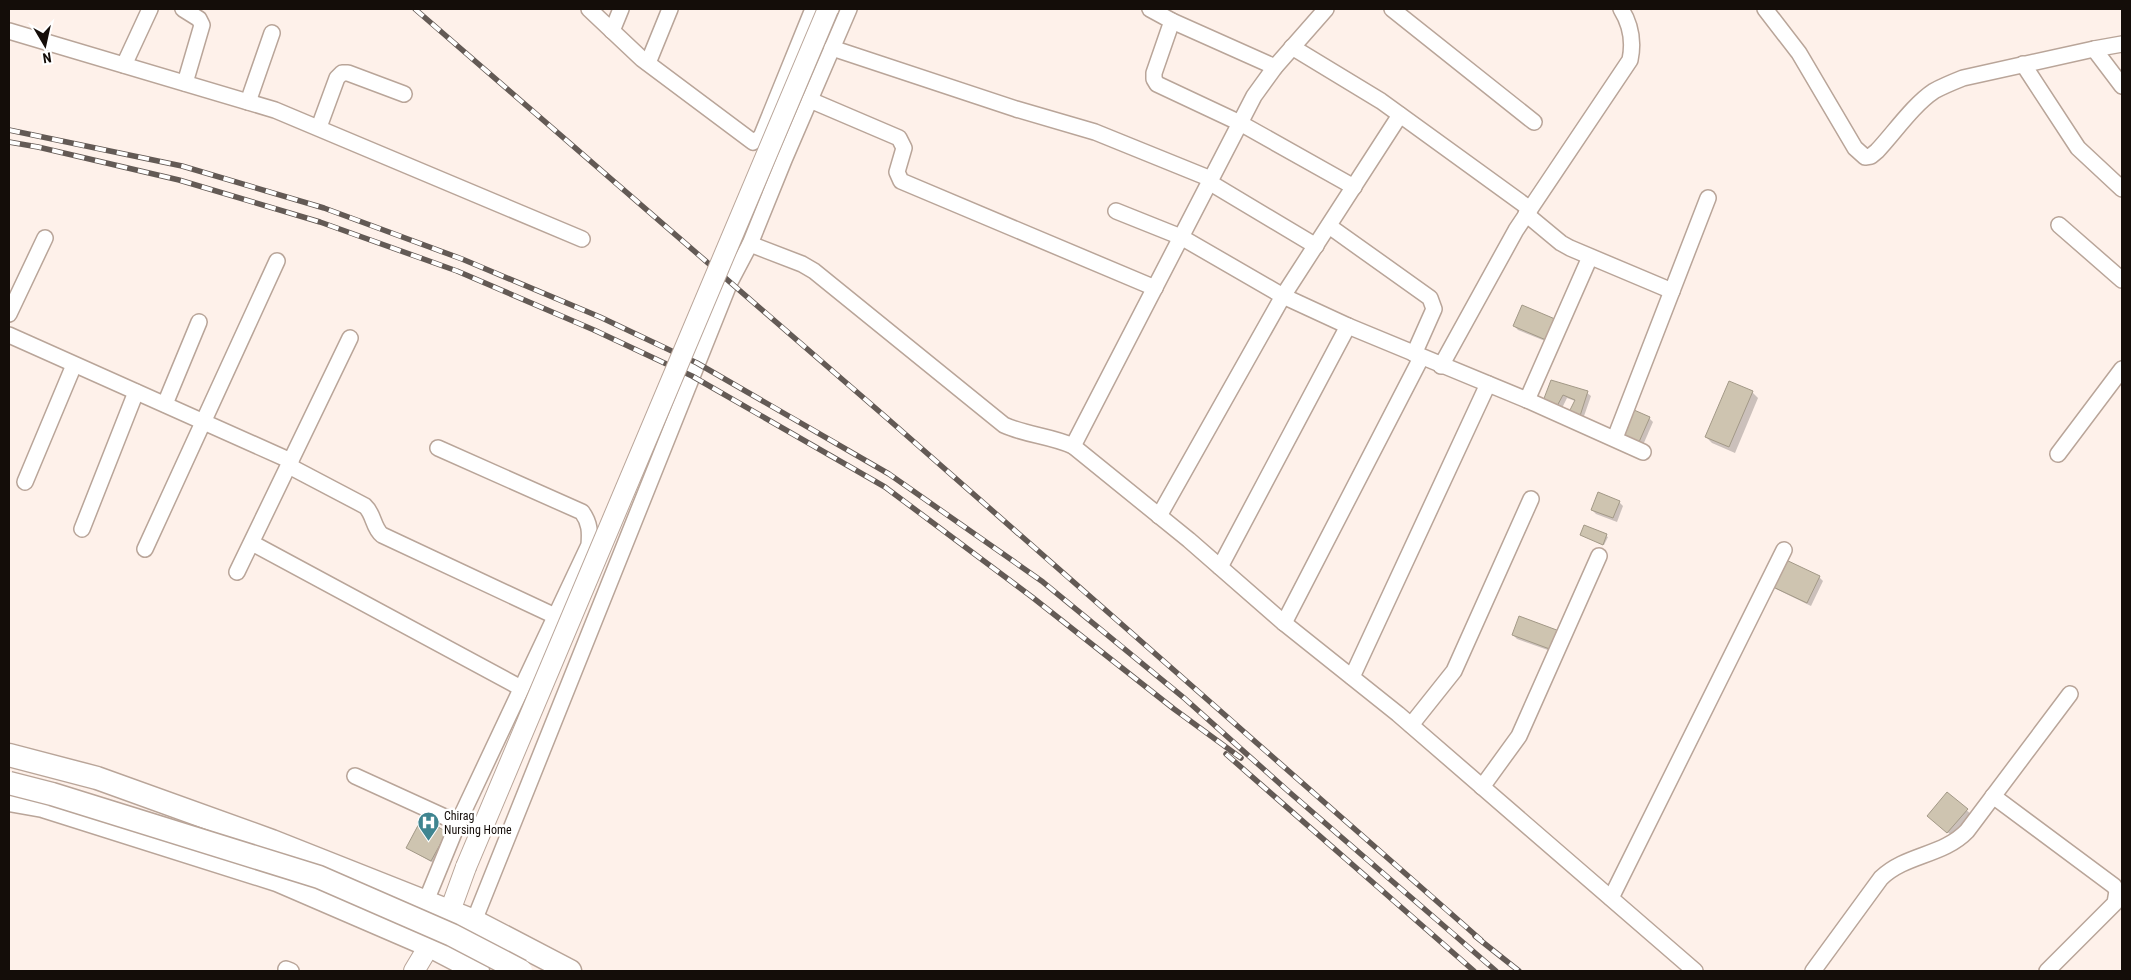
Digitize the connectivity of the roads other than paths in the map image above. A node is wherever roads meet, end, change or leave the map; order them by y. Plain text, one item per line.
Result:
1 (150, 9) edge
2 (183, 9) edge
3 (588, 9) edge
4 (621, 9) edge
5 (670, 9) edge
6 (813, 9) edge
7 (828, 9) edge
8 (849, 9) edge
9 (1150, 9) edge
10 (1326, 9) edge
11 (1392, 9) edge
12 (1621, 9) edge
13 (1765, 9) edge
14 (1172, 21) junction
15 (9, 31) edge
16 (612, 31) junction
17 (272, 33) dead end
18 (2122, 44) edge
19 (1292, 47) junction
20 (832, 48) junction
21 (2094, 49) junction
22 (648, 63) junction
23 (2023, 64) junction
24 (124, 65) junction
25 (1275, 66) junction
26 (185, 83) junction
27 (2122, 86) edge
28 (404, 94) dead end
29 (810, 100) junction
30 (248, 102) junction
31 (1400, 115) junction
32 (1534, 122) dead end
33 (1240, 123) junction
34 (319, 128) junction
35 (1210, 181) junction
36 (1354, 187) junction
37 (2122, 189) edge
38 (1708, 198) dead end
39 (1116, 211) dead end
40 (1528, 212) junction
41 (2059, 224) dead end
42 (1328, 226) junction
43 (1181, 237) junction
44 (45, 238) dead end
45 (582, 239) dead end
46 (750, 244) junction
47 (1316, 246) junction
48 (1590, 257) junction
49 (277, 261) dead end
50 (2122, 280) edge
51 (1155, 288) junction
52 (1672, 291) junction
53 (1283, 296) junction
54 (9, 314) edge
55 (199, 322) dead end
56 (1348, 326) junction
57 (9, 335) edge
58 (350, 338) dead end
59 (1417, 356) junction
60 (74, 365) junction
61 (1441, 366) junction
62 (2122, 369) edge
63 (1488, 384) junction
64 (136, 392) junction
65 (1527, 400) junction
66 (165, 404) junction
67 (204, 421) junction
68 (1615, 438) junction
69 (1073, 446) junction
70 (438, 448) dead end
71 (1643, 452) dead end
72 (2058, 454) dead end
73 (290, 463) junction
74 (24, 482) dead end
75 (1531, 499) dead end
76 (1159, 516) junction
77 (82, 529) dead end
78 (252, 543) junction
79 (145, 549) dead end
80 (1784, 550) dead end
81 (1599, 556) dead end
82 (1220, 567) junction
83 (237, 572) dead end
84 (555, 616) junction
85 (1284, 623) junction
86 (1352, 678) junction
87 (521, 688) junction
88 (2070, 694) dead end
89 (1411, 726) junction
90 (9, 755) edge
91 (355, 776) dead end
92 (9, 783) edge
93 (1482, 787) junction
94 (1994, 796) junction
95 (9, 800) edge
96 (458, 822) junction
97 (1610, 898) junction
98 (426, 901) junction
99 (450, 911) junction
100 (474, 921) junction
101 (421, 962) edge
102 (478, 971) edge
103 (521, 971) edge
104 (570, 971) edge
105 (1695, 971) edge
106 (1813, 971) edge
107 (2047, 971) edge

1 - 24 street
2 - 26 street
3 - 16 street
4 - 16 street
5 - 22 street
6 - 22 street
7 - 99 main road, bridge
8 - 20 street
9 - 14 street
10 - 19 street
11 - 32 street
12 - 40 street
13 - 23 street
14 - 25 street
14 - 33 street
15 - 24 street
16 - 22 street
17 - 30 street
18 - 21 street
19 - 25 street
19 - 31 street
20 - 29 street
20 - 35 street
21 - 23 street
21 - 27 street
23 - 37 street
24 - 26 street
25 - 33 street
26 - 30 street
28 - 34 street
29 - 46 street
29 - 51 street
30 - 34 street
31 - 36 street
31 - 40 street
33 - 35 street
33 - 36 street
34 - 45 street
35 - 43 street
35 - 47 street
36 - 42 street
38 - 52 street
39 - 43 street
40 - 48 street
40 - 61 street
41 - 50 street
42 - 47 street
42 - 59 street
43 - 51 street
43 - 53 street
44 - 54 street
46 - 69 street
46 - 100 street
47 - 53 street
48 - 52 street
48 - 65 street
49 - 67 street
51 - 69 street
52 - 68 street
53 - 56 street
53 - 76 street
55 - 66 street
56 - 59 street
56 - 82 street
57 - 60 street
58 - 73 street
59 - 61 street
59 - 85 street
60 - 64 street
60 - 74 street
61 - 63 street
62 - 72 street
63 - 65 street
63 - 86 street
64 - 66 street
64 - 77 street
65 - 68 street
66 - 67 street
67 - 73 street
67 - 79 street
68 - 71 street
69 - 76 street
70 - 84 street
73 - 78 street
73 - 84 street
75 - 89 street
76 - 82 street
78 - 83 street
78 - 87 street
80 - 97 street
81 - 93 street
82 - 85 street
84 - 87 street
85 - 86 street
86 - 89 street
87 - 96 street
88 - 94 street
89 - 93 street
90 - 98 main road
91 - 96 street
92 - 103 main road, bridge
93 - 97 street
94 - 106 street
94 - 107 street
95 - 101 main road
96 - 98 street
97 - 105 street
98 - 99 main road
99 - 100 main road
99 - 101 main road
100 - 104 main road
101 - 102 main road

